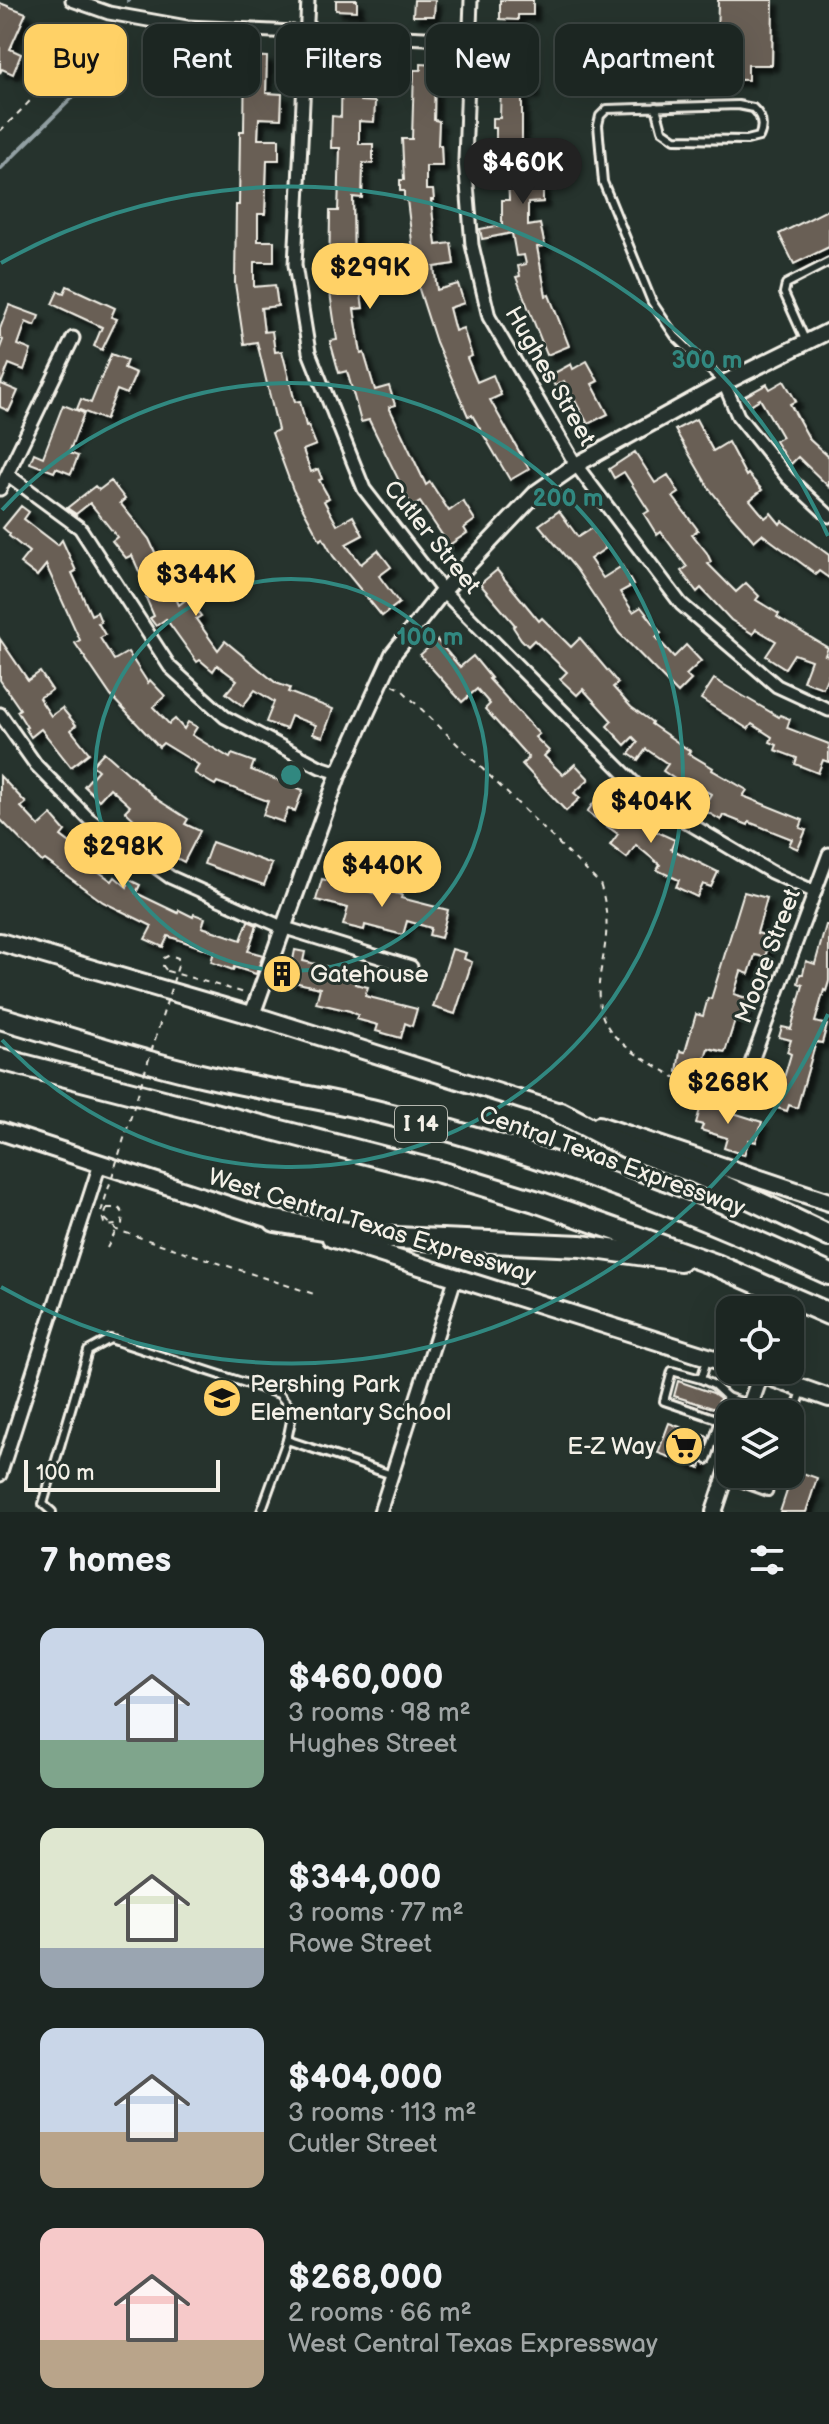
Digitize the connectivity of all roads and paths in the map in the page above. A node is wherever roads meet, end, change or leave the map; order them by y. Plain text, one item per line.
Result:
1 (72, 0) edge
2 (308, 0) edge
3 (471, 0) edge
4 (93, 7) junction
5 (306, 24) edge
6 (469, 24) edge
7 (276, 31) edge
8 (303, 96) edge
9 (467, 96) edge
10 (656, 107) junction
11 (0, 131) edge
12 (829, 262) edge
13 (829, 331) edge
14 (73, 338) dead end
15 (806, 342) junction
16 (724, 383) junction
17 (576, 465) junction
18 (8, 475) junction
19 (0, 489) edge
20 (829, 516) edge
21 (443, 591) junction
22 (381, 679) junction
23 (829, 710) edge
24 (0, 714) edge
25 (339, 773) junction
26 (829, 854) edge
27 (815, 892) junction
28 (282, 927) junction
29 (0, 942) edge
30 (411, 967) dead end
31 (258, 997) junction
32 (252, 1015) junction
33 (0, 1018) edge
34 (0, 1059) edge
35 (747, 1074) joint
36 (561, 1113) junction
37 (0, 1131) edge
38 (100, 1164) junction
39 (827, 1197) edge
40 (275, 1221) junction
41 (117, 1230) junction
42 (829, 1236) edge
43 (107, 1248) dead end
44 (716, 1265) junction
45 (829, 1274) edge
46 (456, 1276) junction
47 (317, 1295) dead end
48 (829, 1314) edge
49 (708, 1357) junction
50 (716, 1360) edge
51 (701, 1379) junction
52 (791, 1384) edge
53 (803, 1388) junction
54 (727, 1397) junction
55 (829, 1398) edge
56 (726, 1400) edge
57 (732, 1400) edge
58 (799, 1400) edge
59 (716, 1419) edge
60 (716, 1432) edge
61 (287, 1440) junction
62 (707, 1460) dead end
63 (0, 1475) edge
64 (392, 1475) junction
65 (722, 1488) edge
66 (52, 1512) edge
67 (261, 1512) edge
68 (380, 1512) edge
69 (714, 1512) edge

1 - 4 street
2 - 5 street, Cutler Street
3 - 6 street, Hughes Street
4 - 7 street
4 - 11 path
8 - 21 street, Cutler Street
9 - 17 street, Hughes Street
10 - 10 lane
10 - 16 lane
12 - 15 lane
13 - 15 street
14 - 18 street
15 - 16 street
16 - 17 street
16 - 20 street
17 - 21 street
17 - 23 street, Hughes Street
18 - 19 street
18 - 25 street
21 - 22 street
21 - 27 street, Cutler Street
22 - 25 street
22 - 35 path
24 - 28 street
25 - 28 street
26 - 27 street, Moore Street
27 - 35 street, Moore Street
28 - 30 street
28 - 31 street
29 - 32 main road
31 - 32 street
31 - 41 path, bridge
32 - 36 main road
33 - 45 highway, Central Texas Expressway / I 14
34 - 44 highway, I 14
36 - 39 main road
36 - 42 highway
37 - 38 main road, West Central Texas Expressway
38 - 40 main road, West Central Texas Expressway
38 - 63 street
40 - 44 highway
40 - 46 main road, West Central Texas Expressway
41 - 43 path
41 - 47 path
44 - 48 highway, I 14
46 - 49 main road, West Central Texas Expressway
46 - 64 street
49 - 50 main road, West Central Texas Expressway
49 - 51 lane
51 - 54 lane
51 - 59 lane
52 - 53 main road
53 - 55 main road
53 - 58 lane
54 - 56 lane
54 - 57 lane
60 - 62 lane
61 - 64 lane
61 - 66 lane
61 - 67 lane
64 - 68 street
65 - 69 street

